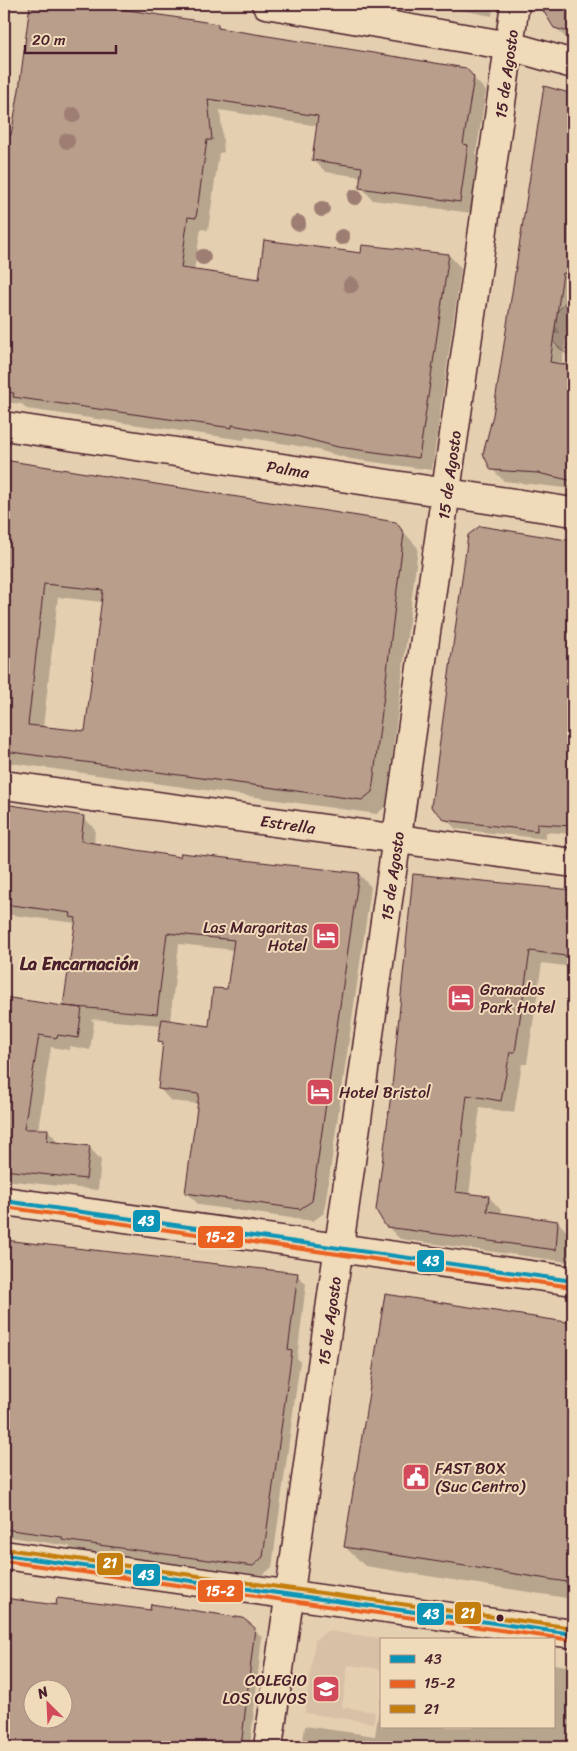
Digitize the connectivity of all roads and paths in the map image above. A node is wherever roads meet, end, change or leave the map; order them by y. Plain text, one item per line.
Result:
1 (266, 4) edge
2 (515, 4) edge
3 (510, 46) junction
4 (573, 64) edge
5 (4, 426) edge
6 (446, 493) junction
7 (573, 512) edge
8 (4, 785) edge
9 (397, 839) junction
10 (573, 863) edge
11 (4, 1201) edge
12 (339, 1249) junction
13 (573, 1280) edge
14 (4, 1555) edge
15 (290, 1594) junction
16 (573, 1634) edge
17 (268, 1747) edge

1 - 3 street
2 - 3 street, 15 de Agosto
3 - 4 street
3 - 6 street, 15 de Agosto
5 - 6 street, Palma
6 - 7 street, Palma
6 - 9 street, 15 de Agosto
8 - 9 street, Estrella
9 - 10 street, Estrella
9 - 12 street, 15 de Agosto
11 - 12 street
12 - 13 street
12 - 15 street, 15 de Agosto
14 - 15 street
15 - 16 street
15 - 17 street, 15 de Agosto

